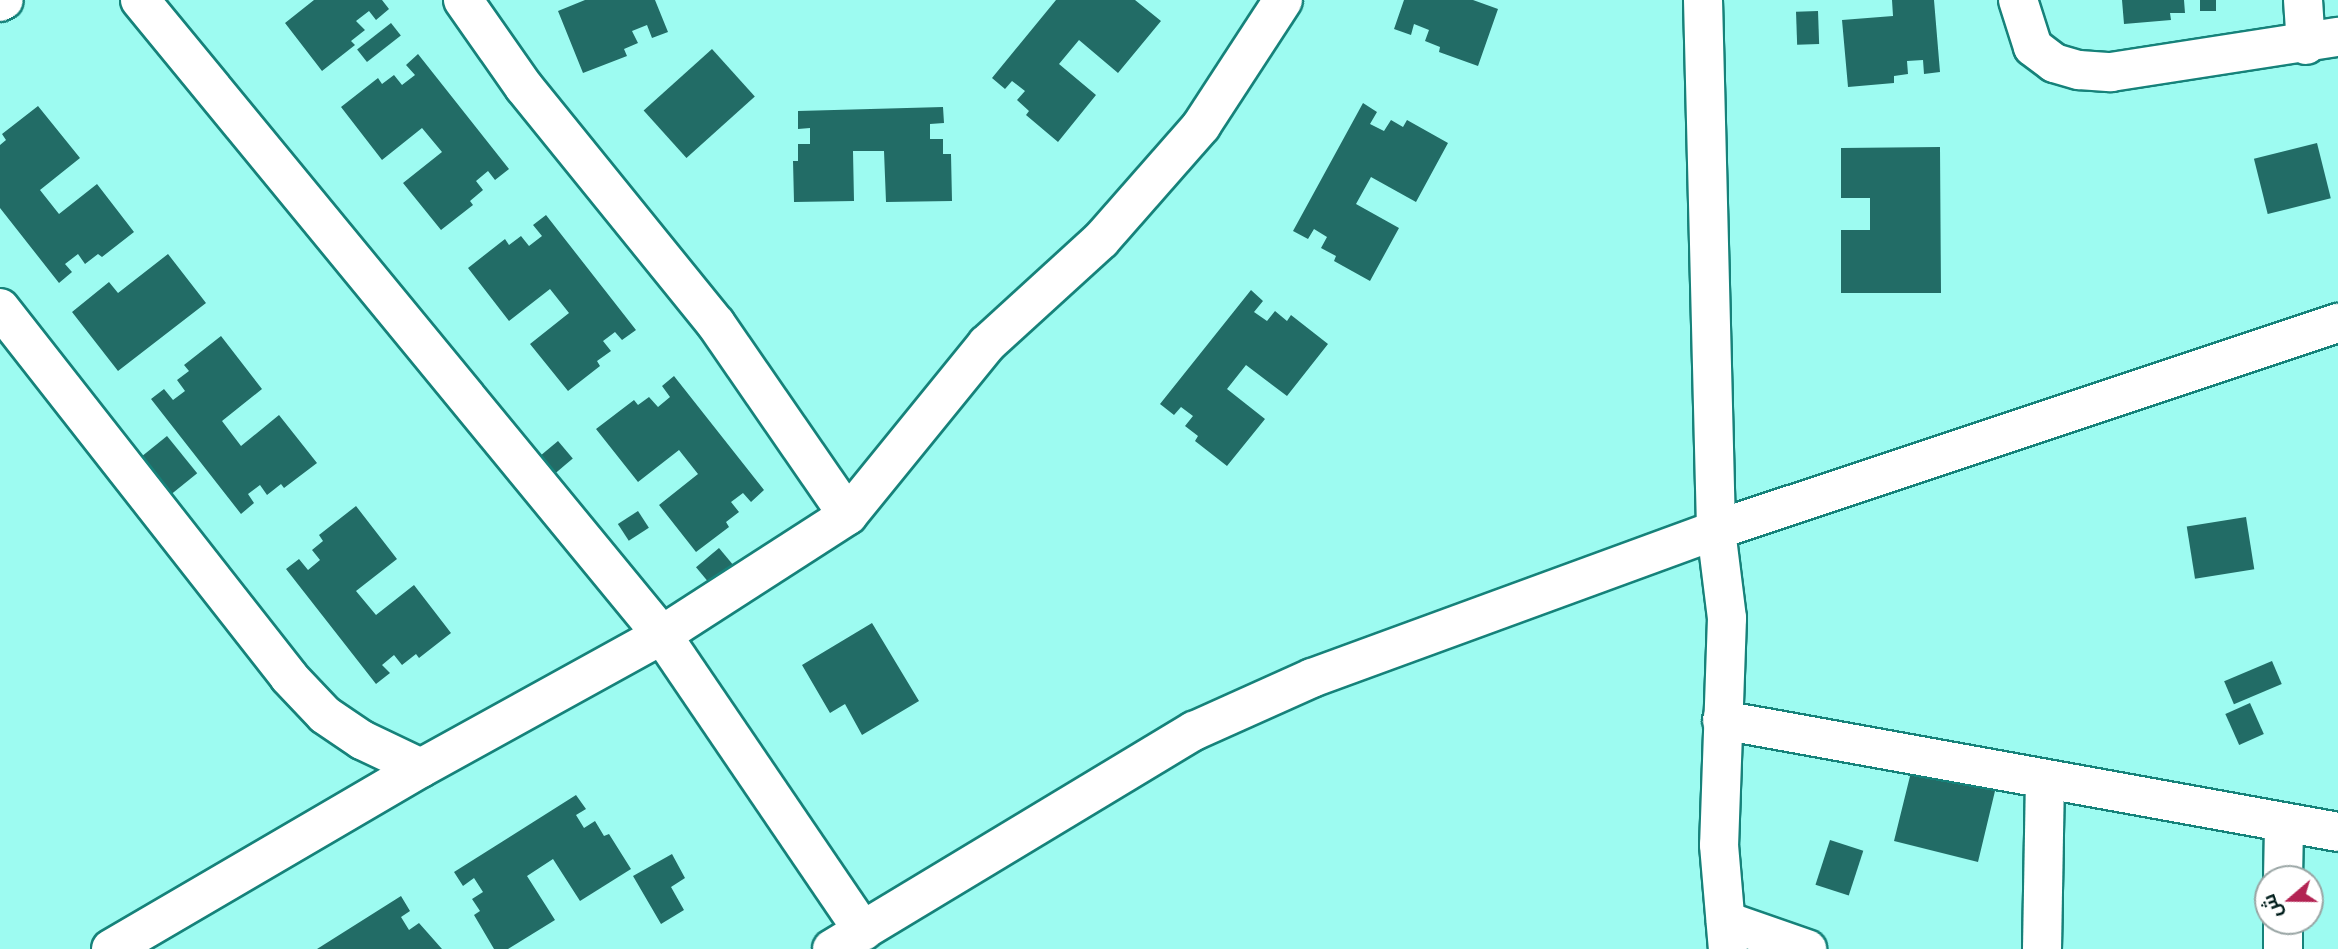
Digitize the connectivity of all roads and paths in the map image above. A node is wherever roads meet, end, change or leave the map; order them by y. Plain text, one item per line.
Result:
1 (140, 0) edge
2 (463, 0) edge
3 (1283, 0) edge
4 (1703, 0) edge
5 (2018, 0) edge
6 (2303, 0) edge
7 (2322, 41) edge
8 (0, 309) edge
9 (2338, 323) edge
10 (848, 515) junction
11 (1716, 530) junction
12 (662, 635) junction
13 (1722, 720) junction
14 (421, 768) junction
15 (2045, 780) junction
16 (2284, 825) junction
17 (2338, 832) edge
18 (2283, 865) edge
19 (1727, 935) edge
20 (847, 940) edge
21 (111, 949) edge
22 (1807, 949) edge
23 (2042, 949) edge

1 - 12 street
2 - 10 street
3 - 10 street
4 - 11 street
5 - 7 street
6 - 7 street
8 - 14 street
9 - 11 street
10 - 12 street
11 - 13 street
11 - 20 street
12 - 14 street
12 - 20 street
13 - 15 street
13 - 19 street
14 - 21 street
15 - 16 street
15 - 23 street
16 - 17 street
16 - 18 street
19 - 22 street

